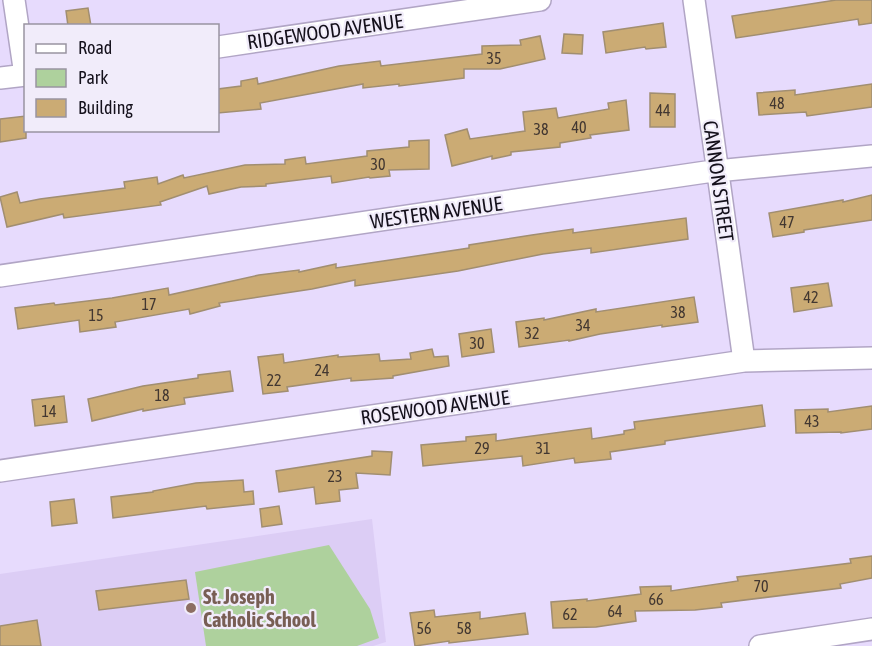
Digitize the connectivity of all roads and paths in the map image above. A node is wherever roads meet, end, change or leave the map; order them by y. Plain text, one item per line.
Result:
1 (14, 0) edge
2 (540, 0) edge
3 (694, 0) edge
4 (219, 47) edge
5 (24, 68) edge
6 (24, 75) edge
7 (0, 78) edge
8 (872, 156) edge
9 (718, 171) junction
10 (0, 276) edge
11 (872, 358) edge
12 (744, 361) junction
13 (0, 471) edge
14 (872, 629) edge
15 (760, 646) edge

1 - 5 street
2 - 4 street, RIDGEWOOD AVENUE
3 - 9 street, CANNON STREET
6 - 7 street
8 - 9 street, WESTERN AVENUE
9 - 10 street, WESTERN AVENUE
9 - 12 street, CANNON STREET
11 - 12 street, ROSEWOOD AVENUE
12 - 13 street, ROSEWOOD AVENUE
14 - 15 street

